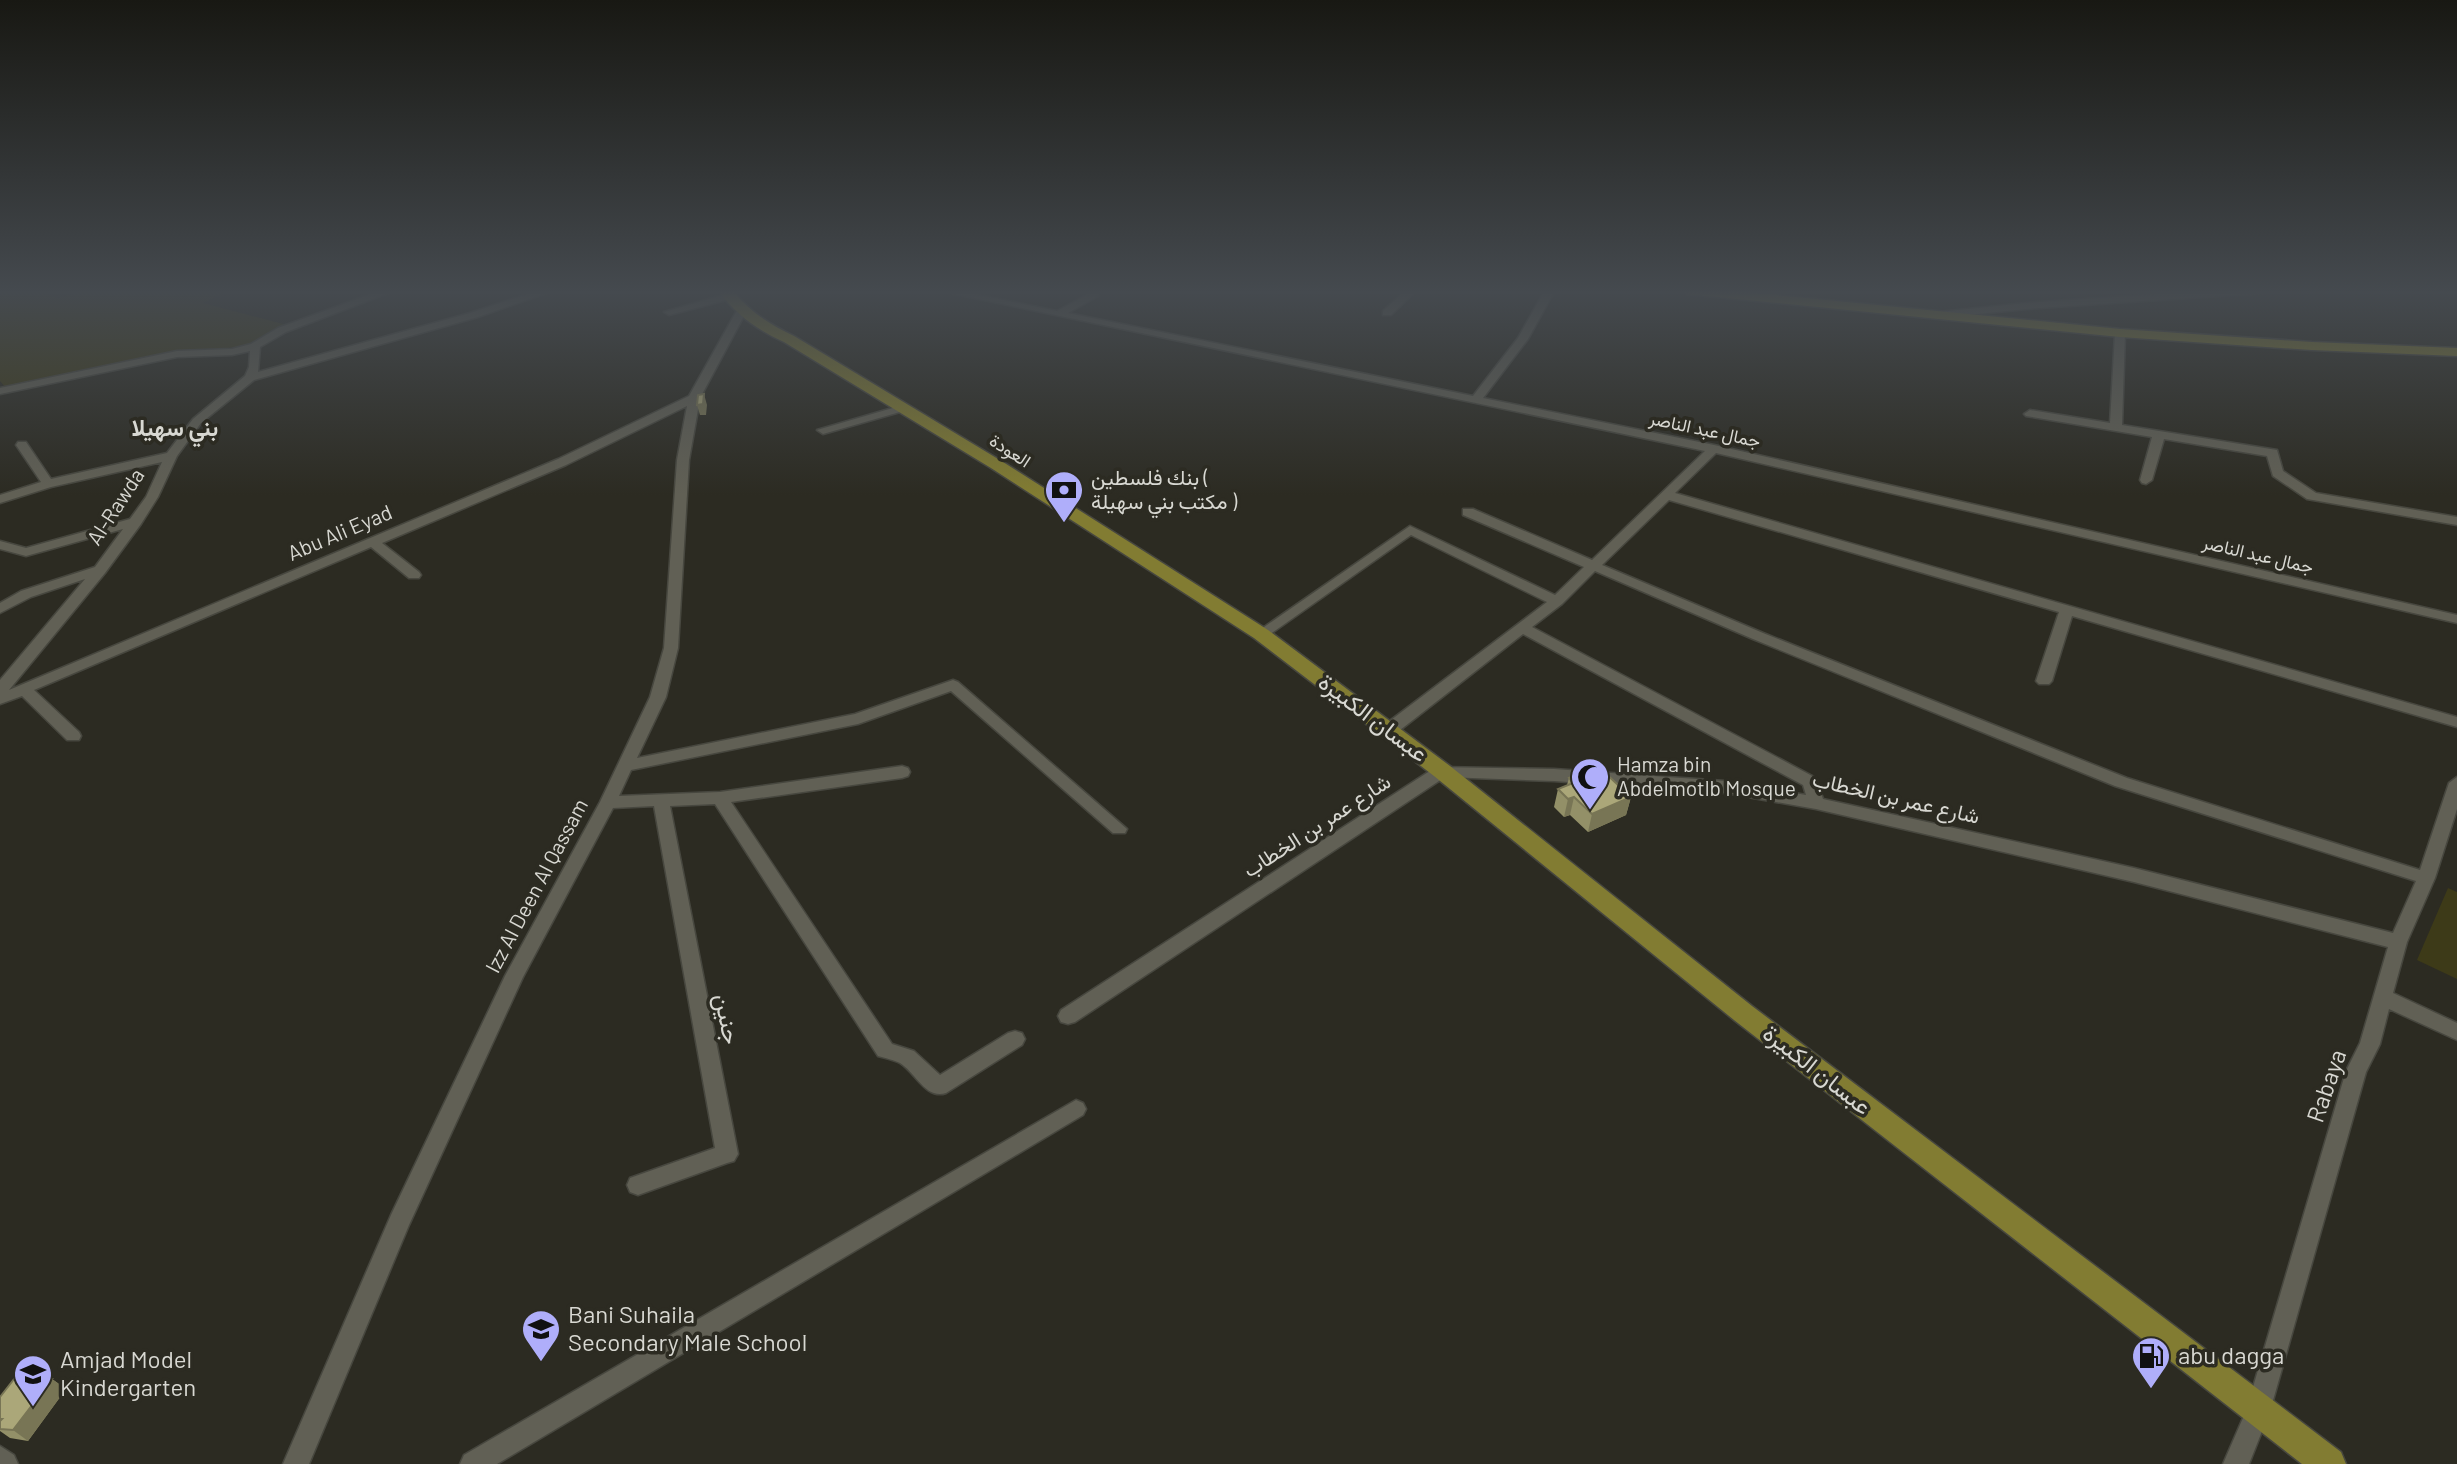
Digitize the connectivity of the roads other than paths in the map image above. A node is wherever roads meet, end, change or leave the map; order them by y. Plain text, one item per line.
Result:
1 (156, 358) edge
2 (255, 358) edge
3 (320, 358) edge
4 (716, 358) edge
5 (819, 358) edge
6 (1271, 358) edge
7 (1508, 358) edge
8 (2119, 358) edge
9 (250, 378) junction
10 (0, 391) edge
11 (694, 398) junction
12 (1475, 401) junction
13 (903, 408) junction
14 (2030, 414) dead end
15 (2116, 427) junction
16 (823, 430) dead end
17 (2159, 434) junction
18 (22, 445) dead end
19 (1714, 449) junction
20 (171, 456) junction
21 (2146, 480) dead end
22 (48, 484) junction
23 (1667, 495) junction
24 (0, 499) edge
25 (1468, 512) dead end
26 (136, 521) junction
27 (2457, 521) edge
28 (373, 542) junction
29 (0, 545) edge
30 (1594, 566) junction
31 (100, 570) junction
32 (414, 575) dead end
33 (1557, 601) junction
34 (2068, 608) junction
35 (0, 609) edge
36 (2457, 619) edge
37 (1524, 629) junction
38 (1261, 634) junction
39 (1310, 670) joint
40 (2043, 681) dead end
41 (24, 689) junction
42 (0, 690) edge
43 (0, 699) edge
44 (2457, 722) edge
45 (1389, 730) junction
46 (74, 736) dead end
47 (625, 766) junction
48 (1442, 771) junction
49 (902, 772) dead end
50 (2455, 797) edge
51 (720, 798) junction
52 (661, 800) junction
53 (608, 802) junction
54 (1816, 803) junction
55 (1119, 829) dead end
56 (2426, 878) junction
57 (2398, 942) junction
58 (2383, 997) junction
59 (1068, 1016) dead end
60 (2457, 1032) edge
61 (1014, 1039) dead end
62 (1076, 1109) dead end
63 (638, 1185) dead end
64 (2258, 1411) junction
65 (0, 1459) edge
66 (5, 1464) edge
67 (296, 1464) edge
68 (473, 1464) edge
69 (2236, 1464) edge
70 (2329, 1464) edge

1 - 10 street
2 - 9 street
3 - 9 street
4 - 11 street, Izz Al Deen Al Qassam
5 - 13 main road, العودة
6 - 12 street, جمال عبد الناصر
7 - 12 street
8 - 15 street
9 - 20 street, Al-Rawda
11 - 28 street, Abu Ali Eyad
11 - 47 street, Izz Al Deen Al Qassam
12 - 19 street, جمال عبد الناصر
13 - 16 street
13 - 38 main road, العودة
14 - 15 street
15 - 17 street
17 - 21 street
17 - 27 street
18 - 22 street
19 - 23 street
19 - 36 street, جمال عبد الناصر
20 - 22 street
20 - 26 street, Al-Rawda
22 - 24 street
23 - 30 street
23 - 34 street
25 - 30 street
26 - 29 street
26 - 31 street, Al-Rawda
28 - 32 street
28 - 41 street, Abu Ali Eyad
30 - 33 street
30 - 56 street
31 - 35 street
31 - 42 street, Al-Rawda
33 - 37 street
33 - 38 street
34 - 40 street
34 - 44 street
37 - 45 street
37 - 54 street
38 - 39 main road, العودة
39 - 45 main road, عبسان الكبيرة
41 - 43 street, Abu Ali Eyad
41 - 46 street
45 - 48 main road, عبسان الكبيرة
47 - 53 street, Izz Al Deen Al Qassam
47 - 55 street
48 - 54 street, شارع عمر بن الخطاب
48 - 59 street, شارع عمر بن الخطاب
48 - 64 main road, عبسان الكبيرة
49 - 51 street
50 - 56 street, Rabaya
51 - 52 street
51 - 61 street
52 - 53 street
52 - 63 street, جنين
53 - 67 street, Izz Al Deen Al Qassam
54 - 57 street, شارع عمر بن الخطاب
56 - 57 street, Rabaya
57 - 58 street, Rabaya
58 - 60 street
58 - 64 street, Rabaya
62 - 68 street
64 - 69 street, Rabaya
64 - 70 main road, عبسان الكبيرة
65 - 66 street

